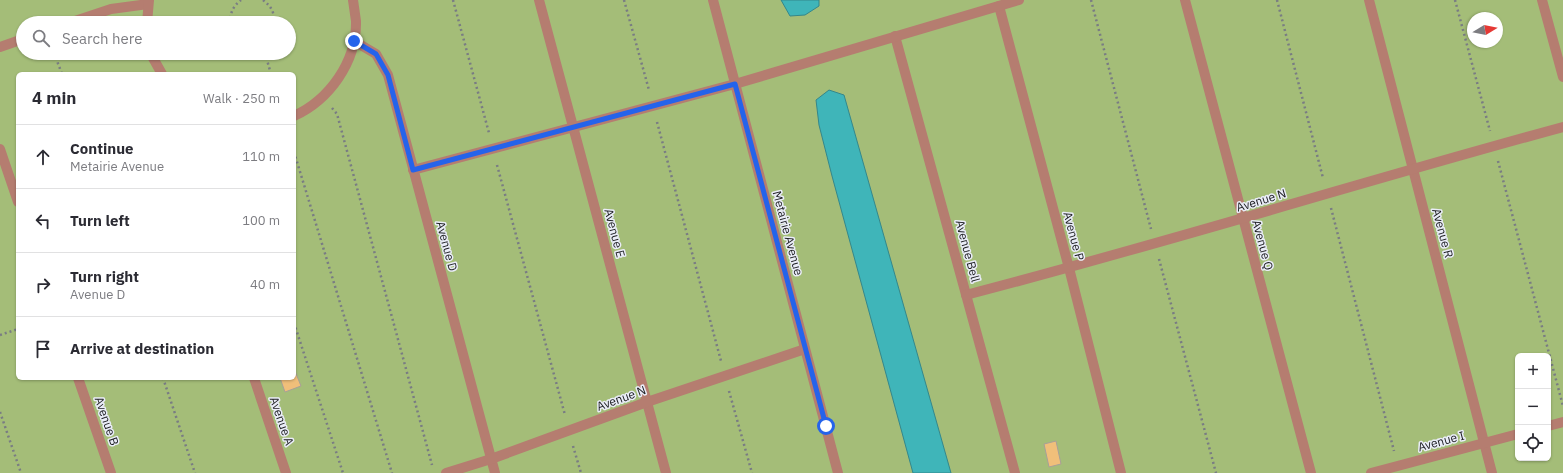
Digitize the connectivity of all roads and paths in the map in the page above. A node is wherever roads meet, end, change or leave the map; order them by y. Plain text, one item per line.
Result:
1 (241, 0) edge
2 (263, 0) edge
3 (353, 0) edge
4 (453, 0) edge
5 (538, 0) edge
6 (624, 0) edge
7 (713, 0) edge
8 (1020, 0) edge
9 (1185, 0) edge
10 (1277, 0) edge
11 (1369, 0) edge
12 (1455, 0) edge
13 (1542, 0) edge
14 (148, 2) edge
15 (999, 6) junction
16 (90, 16) edge
17 (147, 16) edge
18 (231, 16) edge
19 (273, 16) edge
20 (895, 36) junction
21 (16, 41) edge
22 (354, 41) junction
23 (0, 47) edge
24 (57, 60) edge
25 (153, 60) edge
26 (155, 60) edge
27 (268, 60) edge
28 (61, 72) edge
29 (154, 72) edge
30 (161, 72) edge
31 (271, 72) edge
32 (1563, 78) edge
33 (735, 84) junction
34 (323, 96) junction
35 (653, 106) junction
36 (296, 115) edge
37 (1563, 127) edge
38 (573, 128) junction
39 (1494, 146) junction
40 (0, 149) edge
41 (493, 149) junction
42 (296, 159) edge
43 (1413, 168) junction
44 (413, 170) junction
45 (1327, 194) junction
46 (16, 196) edge
47 (1243, 219) junction
48 (1069, 268) junction
49 (966, 295) junction
50 (296, 329) edge
51 (16, 330) edge
52 (0, 335) edge
53 (805, 349) junction
54 (725, 376) junction
55 (79, 380) edge
56 (164, 380) edge
57 (255, 380) edge
58 (647, 402) junction
59 (1563, 406) edge
60 (0, 412) edge
61 (1563, 422) edge
62 (1551, 425) edge
63 (569, 430) junction
64 (1515, 435) edge
65 (1484, 443) junction
66 (491, 458) junction
67 (432, 465) dead end
68 (1397, 466) junction
69 (21, 473) edge
70 (111, 473) edge
71 (195, 473) edge
72 (286, 473) edge
73 (343, 473) edge
74 (392, 473) edge
75 (446, 473) edge
76 (495, 473) edge
77 (581, 473) edge
78 (666, 473) edge
79 (752, 473) edge
80 (838, 473) edge
81 (1015, 473) edge
82 (1121, 473) edge
83 (1310, 473) edge
84 (1371, 473) edge
85 (1492, 473) edge

1 - 18 path
2 - 19 path
3 - 22 lane
4 - 41 path
5 - 38 lane, Avenue E
6 - 35 path
7 - 33 lane, Metairie Avenue
8 - 15 lane
9 - 47 lane, Avenue Q
10 - 45 path
11 - 43 lane, Avenue R
12 - 39 path
13 - 32 lane
14 - 16 lane
14 - 17 lane
15 - 20 lane
15 - 48 lane, Avenue P
20 - 33 lane
20 - 49 lane, Avenue Bell
21 - 23 lane
22 - 34 lane
22 - 44 lane, Avenue D
24 - 28 path
25 - 29 lane
26 - 30 lane
27 - 31 path
33 - 35 lane
33 - 53 lane, Metairie Avenue
34 - 36 lane
34 - 67 path
35 - 38 lane
35 - 54 path
37 - 39 lane, Avenue N
38 - 41 lane
38 - 58 lane, Avenue E
39 - 43 lane, Avenue N
39 - 59 path
40 - 46 lane
41 - 44 lane
41 - 63 path
42 - 74 path
43 - 45 lane, Avenue N
43 - 65 lane, Avenue R
44 - 66 lane, Avenue D
45 - 47 lane, Avenue N
45 - 68 path
47 - 48 lane, Avenue N
47 - 83 lane, Avenue Q
48 - 49 lane, Avenue N
48 - 82 lane, Avenue P
49 - 81 lane, Avenue Bell
50 - 73 path
51 - 52 path
53 - 54 lane, Avenue N
53 - 80 lane, Metairie Avenue
54 - 58 lane, Avenue N
54 - 79 path
55 - 70 lane, Avenue B
56 - 71 path
57 - 72 lane, Avenue A
58 - 63 lane, Avenue N
58 - 78 lane, Avenue E
60 - 69 path
61 - 62 lane
63 - 66 lane, Avenue N
63 - 77 path
64 - 65 lane, Avenue I
65 - 68 lane, Avenue I
65 - 85 lane, Avenue R
66 - 75 lane, Avenue N
66 - 76 lane, Avenue D
68 - 84 lane, Avenue I

